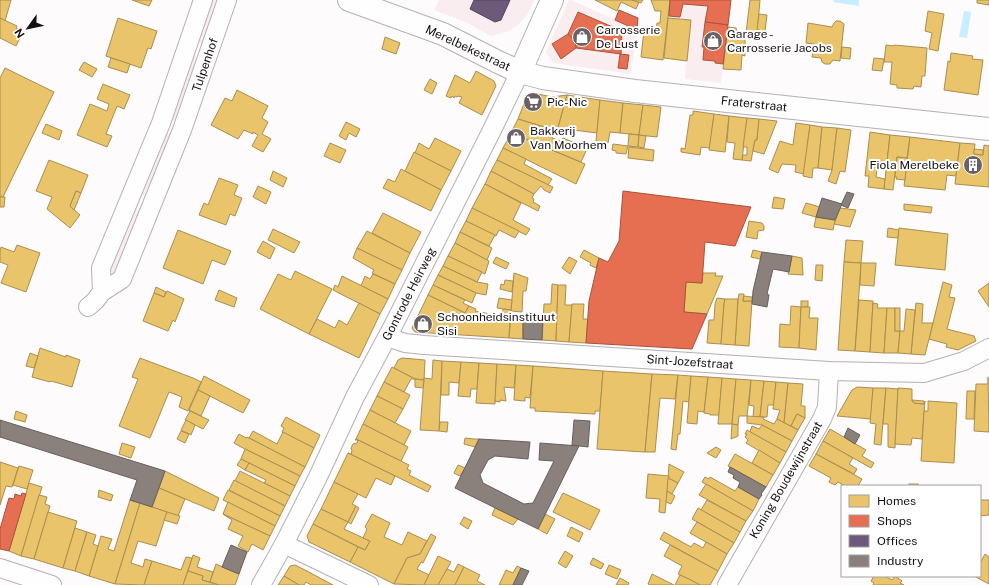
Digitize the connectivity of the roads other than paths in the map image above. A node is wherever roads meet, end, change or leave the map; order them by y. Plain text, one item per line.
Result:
1 (203, 0) edge
2 (227, 0) edge
3 (349, 0) edge
4 (552, 0) edge
5 (520, 72) junction
6 (161, 123) junction
7 (989, 129) edge
8 (182, 130) junction
9 (130, 198) junction
10 (150, 207) junction
11 (102, 292) junction
12 (88, 307) dead end
13 (387, 337) junction
14 (989, 348) edge
15 (828, 371) junction
16 (284, 544) junction
17 (0, 568) edge
18 (52, 585) edge
19 (261, 585) edge
20 (369, 585) edge
21 (727, 585) edge

1 - 6 street, Tulpenhof
2 - 8 street, Tulpenhof
3 - 5 street, Merelbekestraat
4 - 5 street, Gontrode Heirweg
5 - 7 street, Fraterstraat
5 - 13 street, Gontrode Heirweg
6 - 8 street
6 - 9 street, Tulpenhof
8 - 10 street, Tulpenhof
9 - 10 street
9 - 11 street, Tulpenhof
10 - 11 street, Tulpenhof
11 - 12 street, Tulpenhof
13 - 15 street, Sint-Jozefstraat
13 - 16 street, Gontrode Heirweg
14 - 15 street, Sint-Jozefstraat
15 - 21 street, Koning Boudewijnstraat
16 - 19 street, Gontrode Heirweg
16 - 20 street
17 - 18 street

